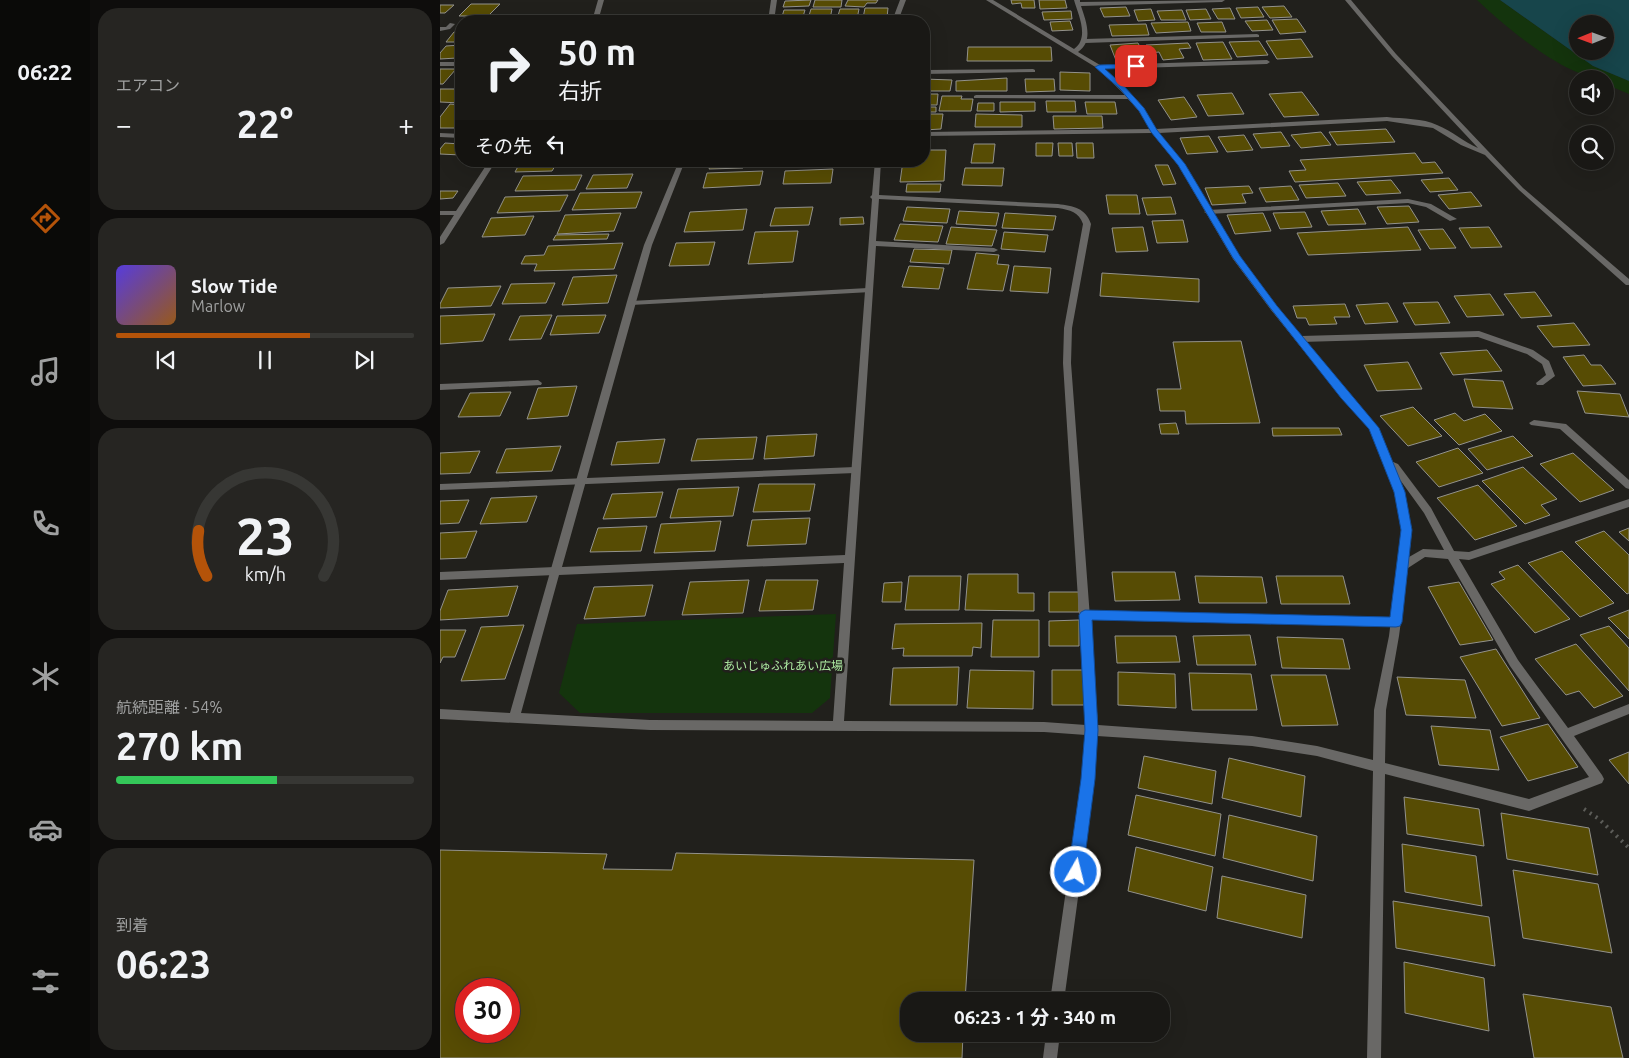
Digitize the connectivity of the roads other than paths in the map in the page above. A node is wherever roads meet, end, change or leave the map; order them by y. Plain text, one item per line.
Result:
1 (601, 0) edge
2 (774, 0) edge
3 (903, 0) edge
4 (989, 0) edge
5 (1222, 0) edge
6 (1348, 0) edge
7 (1078, 2) edge
8 (596, 15) edge
9 (772, 15) edge
10 (897, 15) edge
11 (452, 24) dead end
12 (440, 29) edge
13 (1257, 36) dead end
14 (1085, 41) junction
15 (1074, 52) junction
16 (1267, 62) dead end
17 (440, 64) edge
18 (455, 64) edge
19 (1099, 67) junction
20 (1033, 71) dead end
21 (930, 72) edge
22 (976, 97) dead end
23 (1130, 97) junction
24 (1154, 131) junction
25 (930, 134) edge
26 (440, 135) edge
27 (455, 136) edge
28 (1485, 153) junction
29 (490, 167) edge
30 (680, 167) edge
31 (877, 167) edge
32 (874, 197) junction
33 (1208, 212) junction
34 (440, 213) edge
35 (458, 213) junction
36 (1453, 219) dead end
37 (440, 243) edge
38 (871, 243) junction
39 (994, 250) dead end
40 (1629, 283) edge
41 (868, 290) junction
42 (631, 303) junction
43 (1302, 339) junction
44 (538, 383) dead end
45 (1540, 383) dead end
46 (440, 387) edge
47 (1534, 423) dead end
48 (1386, 462) junction
49 (855, 470) junction
50 (580, 481) junction
51 (1629, 486) edge
52 (440, 487) edge
53 (1629, 503) edge
54 (1452, 555) junction
55 (849, 559) junction
56 (1404, 565) junction
57 (555, 571) junction
58 (440, 576) edge
59 (1085, 615) junction
60 (1396, 622) junction
61 (1629, 709) edge
62 (440, 714) edge
63 (514, 718) junction
64 (838, 726) junction
65 (1092, 730) junction
66 (1565, 734) junction
67 (1380, 768) junction
68 (1059, 992) edge
69 (1052, 1042) edge
70 (1050, 1058) edge
71 (1374, 1058) edge

1 - 8 street
2 - 9 street
3 - 10 street
4 - 15 street
5 - 7 street
6 - 28 street
7 - 14 street
11 - 12 street
13 - 14 street
14 - 15 street
15 - 19 street
16 - 19 street
17 - 18 street
19 - 23 street
20 - 21 street
22 - 23 street
23 - 24 street
24 - 25 street
24 - 28 street
24 - 33 street
26 - 27 street
28 - 40 street
29 - 35 street
30 - 42 street
31 - 32 street
32 - 38 street
32 - 59 street
33 - 36 street
33 - 43 street
34 - 35 street
35 - 37 street
38 - 39 street
38 - 41 street
41 - 42 street
41 - 49 street
42 - 50 street
43 - 45 street
43 - 48 street
44 - 46 street
47 - 51 street
48 - 54 street
48 - 56 street
49 - 50 street
49 - 55 street
50 - 52 street
50 - 57 street
53 - 54 street
54 - 56 street
54 - 66 street
55 - 57 street
55 - 64 street
56 - 60 street
57 - 58 street
57 - 63 street
59 - 60 street
59 - 65 street
60 - 67 street
61 - 66 street
62 - 63 street
63 - 64 street
64 - 65 street
65 - 67 street
65 - 68 street
66 - 67 street
67 - 71 street
69 - 70 street

